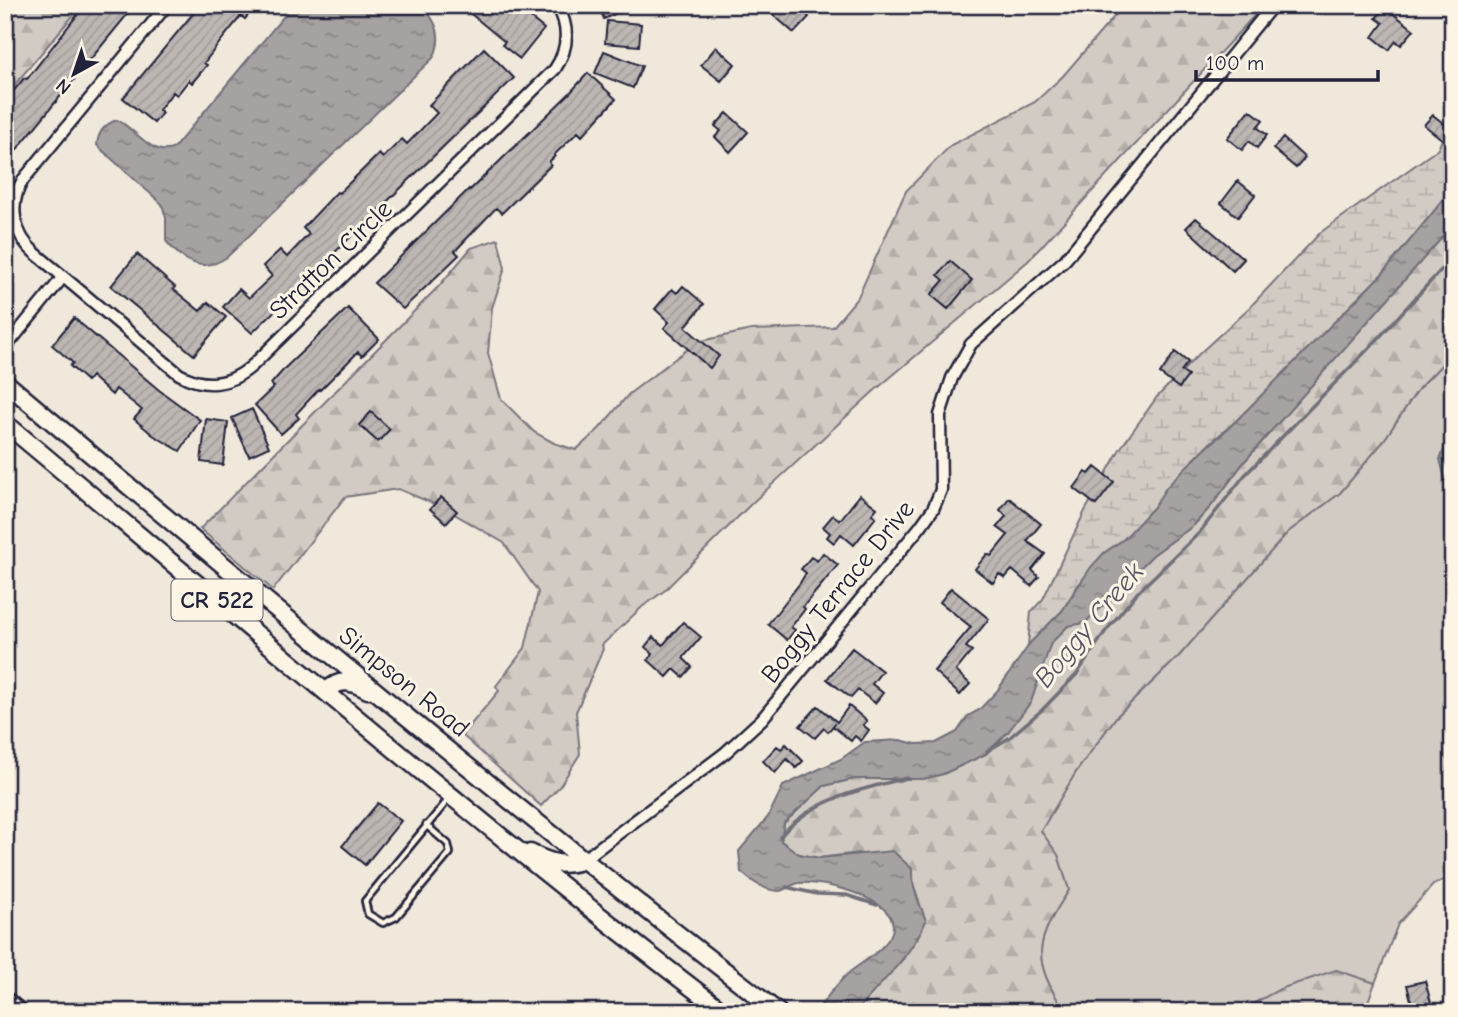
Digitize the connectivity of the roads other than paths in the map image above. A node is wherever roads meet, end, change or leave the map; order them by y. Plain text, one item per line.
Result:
1 (167, 5) edge
2 (557, 5) edge
3 (1273, 5) edge
4 (63, 277) junction
5 (5, 348) edge
6 (5, 382) edge
7 (5, 423) edge
8 (326, 692) junction
9 (383, 697) junction
10 (451, 796) junction
11 (426, 825) junction
12 (500, 837) junction
13 (583, 860) junction
14 (5, 993) edge
15 (28, 1012) edge
16 (724, 1012) edge
17 (778, 1012) edge

1 - 4 street, Stratton Circle
2 - 4 street, Stratton Circle
3 - 13 street, Boggy Terrace Drive
4 - 5 street
6 - 9 main road, Simpson Road / CR 522
7 - 8 main road, CR 522
8 - 9 main road
8 - 10 main road, CR 522
9 - 13 main road, Simpson Road / CR 522
10 - 11 lane
10 - 12 main road, CR 522
11 - 11 lane
12 - 13 main road
12 - 16 main road, CR 522
13 - 17 main road, Simpson Road / CR 522
14 - 15 lane

